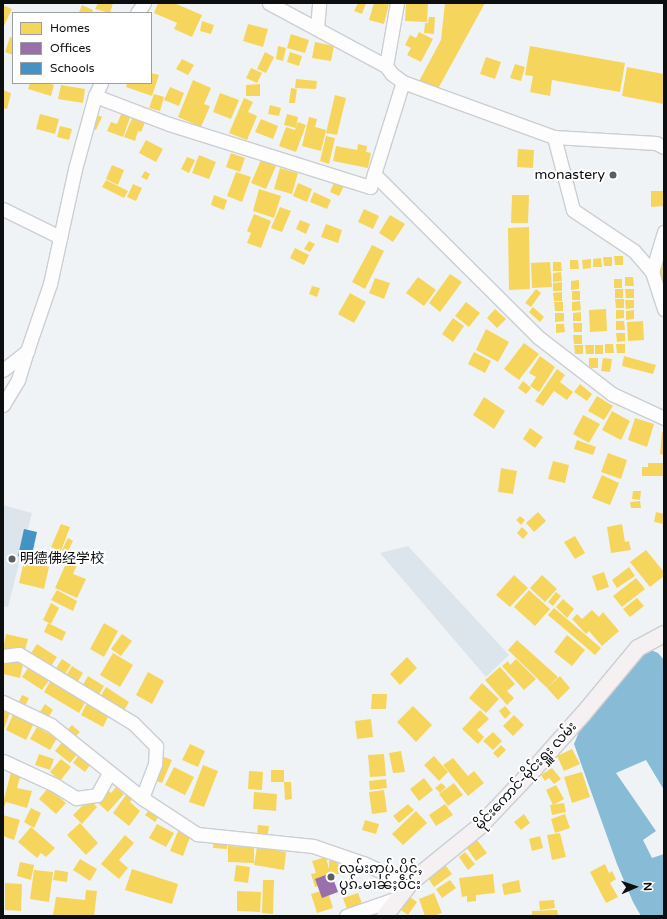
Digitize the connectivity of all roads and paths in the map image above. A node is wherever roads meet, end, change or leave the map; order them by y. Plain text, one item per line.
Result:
1 (144, 3) edge
2 (269, 3) edge
3 (319, 3) edge
4 (397, 3) edge
5 (138, 12) edge
6 (317, 28) junction
7 (386, 66) junction
8 (403, 82) junction
9 (101, 84) edge
10 (95, 96) junction
11 (554, 137) junction
12 (664, 147) edge
13 (374, 174) junction
14 (3, 209) edge
15 (664, 232) edge
16 (60, 237) junction
17 (652, 272) junction
18 (664, 306) edge
19 (27, 351) junction
20 (3, 370) edge
21 (3, 405) edge
22 (664, 418) edge
23 (664, 634) edge
24 (3, 656) edge
25 (3, 702) edge
26 (3, 761) edge
27 (110, 772) junction
28 (142, 798) junction
29 (409, 884) junction
30 (397, 898) junction
31 (346, 916) edge
32 (385, 916) edge

1 - 5 street
2 - 6 street
3 - 6 street
4 - 7 street
6 - 7 street
7 - 8 street
8 - 11 street
8 - 13 street
9 - 10 street
10 - 13 street
10 - 16 street
11 - 12 street
11 - 17 street
13 - 22 street
14 - 16 street
15 - 17 street
16 - 19 street
17 - 18 street
19 - 20 street
19 - 21 street
23 - 29 main road, မိုင်းကောင်-မိုင်းရှူး လမ်း
24 - 28 street
25 - 27 street
26 - 27 street
27 - 28 street
28 - 29 street
29 - 30 main road, မိုင်းကောင်-မိုင်းရှူး လမ်း
30 - 31 street
30 - 32 main road, မိုင်းကောင်-မိုင်းရှူး လမ်း

